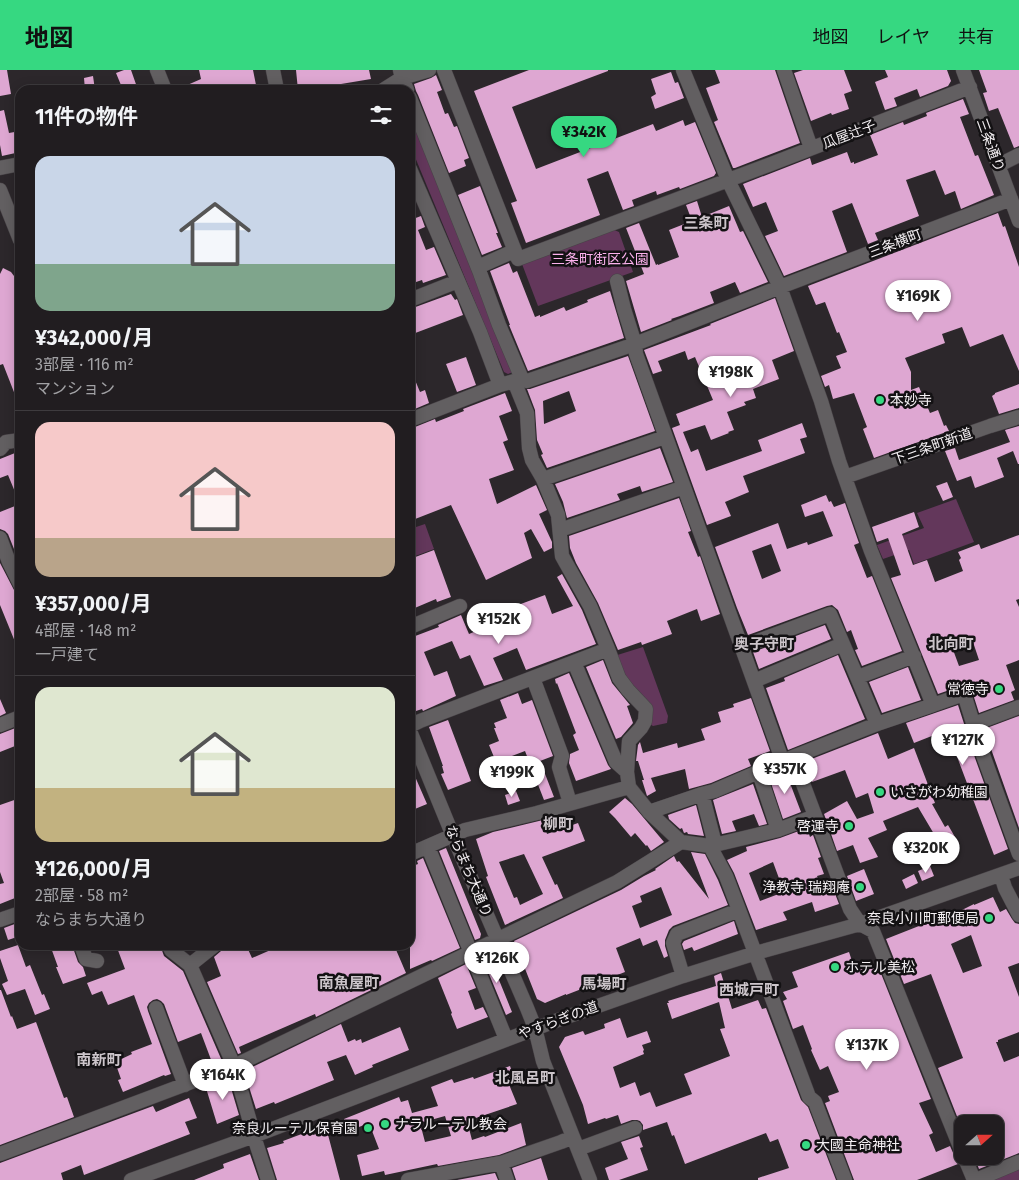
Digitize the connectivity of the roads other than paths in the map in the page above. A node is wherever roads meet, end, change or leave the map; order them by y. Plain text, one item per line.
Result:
1 (156, 70) edge
2 (273, 70) edge
3 (429, 70) edge
4 (444, 70) edge
5 (682, 70) edge
6 (784, 70) edge
7 (963, 70) edge
8 (403, 79) edge
9 (163, 85) edge
10 (276, 85) edge
11 (970, 87) junction
12 (415, 110) edge
13 (811, 148) junction
14 (1019, 155) edge
15 (15, 165) edge
16 (998, 165) junction
17 (0, 168) edge
18 (728, 180) junction
19 (415, 181) edge
20 (0, 190) edge
21 (1011, 199) junction
22 (1019, 221) edge
23 (15, 228) edge
24 (514, 251) junction
25 (478, 267) junction
26 (458, 281) junction
27 (616, 281) dead end
28 (780, 287) junction
29 (415, 298) edge
30 (635, 344) junction
31 (518, 380) junction
32 (500, 385) junction
33 (1019, 417) edge
34 (415, 418) edge
35 (665, 437) junction
36 (845, 477) junction
37 (543, 479) junction
38 (684, 487) junction
39 (560, 530) junction
40 (0, 538) edge
41 (15, 574) edge
42 (460, 606) dead end
43 (415, 625) edge
44 (844, 644) junction
45 (742, 647) junction
46 (608, 649) junction
47 (914, 656) junction
48 (574, 662) junction
49 (858, 677) junction
50 (533, 678) junction
51 (754, 681) junction
52 (933, 705) junction
53 (1019, 707) edge
54 (15, 719) edge
55 (415, 724) edge
56 (877, 724) junction
57 (974, 724) junction
58 (0, 725) edge
59 (415, 743) edge
60 (788, 760) junction
61 (627, 772) junction
62 (758, 772) junction
63 (629, 787) junction
64 (702, 794) junction
65 (570, 803) junction
66 (650, 812) junction
67 (815, 816) junction
68 (778, 830) junction
69 (453, 836) junction
70 (681, 842) junction
71 (712, 845) junction
72 (428, 846) junction
73 (415, 852) edge
74 (1019, 854) edge
75 (1019, 868) edge
76 (1001, 875) junction
77 (739, 910) junction
78 (15, 914) edge
79 (1019, 915) edge
80 (0, 920) edge
81 (860, 924) junction
82 (498, 939) junction
83 (83, 950) edge
84 (171, 950) edge
85 (208, 950) edge
86 (471, 952) junction
87 (756, 953) junction
88 (97, 961) dead end
89 (190, 965) junction
90 (683, 976) junction
91 (156, 1008) dead end
92 (535, 1028) junction
93 (506, 1039) junction
94 (234, 1066) junction
95 (185, 1084) junction
96 (635, 1128) dead end
97 (954, 1132) edge
98 (254, 1136) junction
99 (576, 1143) junction
100 (0, 1154) edge
101 (1019, 1162) edge
102 (502, 1163) junction
103 (968, 1165) edge
104 (131, 1180) edge
105 (268, 1180) edge
106 (408, 1180) edge
107 (507, 1180) edge
108 (590, 1180) edge
109 (845, 1180) edge
110 (975, 1180) edge

1 - 9 street
2 - 10 street
3 - 8 street
4 - 24 street
5 - 18 street
6 - 13 street
7 - 11 street, 三条通り
11 - 13 street, 瓜屋辻子
11 - 16 street, 三条通り
12 - 25 street
13 - 18 street, 瓜屋辻子
14 - 16 street
15 - 17 street
16 - 21 street, 三条通り
18 - 24 street, 瓜屋辻子
18 - 28 street
19 - 26 street
20 - 23 street
21 - 22 street, 三条通り
21 - 28 street, 三条横町
24 - 25 street
25 - 31 street
26 - 29 street
26 - 32 street
27 - 30 street
28 - 30 street, 三条横町
28 - 36 street
30 - 31 street, 三条横町
30 - 35 street
31 - 32 street, 三条横町
31 - 37 street
32 - 34 street, 三条横町
33 - 36 street, 下三条町新道
35 - 37 street
35 - 38 street
36 - 47 street
37 - 39 street
38 - 39 street
38 - 45 street
39 - 46 street
40 - 41 street
42 - 43 street
44 - 45 street
44 - 49 street
44 - 51 street
45 - 51 street
46 - 48 street
46 - 61 street
47 - 49 street
47 - 52 street
48 - 50 street
48 - 61 street
49 - 56 street
50 - 55 street
50 - 65 street
51 - 60 street
52 - 56 street
52 - 57 street
53 - 57 street
54 - 58 street
56 - 60 street
57 - 74 street
59 - 69 street, ならまち大通り
60 - 62 street
60 - 67 street
61 - 63 street
62 - 64 street
62 - 68 street
63 - 65 street
63 - 66 street
64 - 66 street
64 - 71 street
65 - 69 street
66 - 70 street
67 - 68 street
67 - 81 street
68 - 71 street
69 - 72 street
69 - 82 street, ならまち大通り
70 - 71 street
70 - 82 street
71 - 77 street
72 - 73 street
72 - 86 street
75 - 76 street, やすらぎの道
76 - 79 street
76 - 81 street, やすらぎの道
77 - 87 street
77 - 90 street
78 - 80 street
81 - 87 street, やすらぎの道
81 - 97 street
82 - 86 street
82 - 92 street, ならまち大通り
83 - 88 street
84 - 89 street
85 - 89 street
86 - 93 street
86 - 94 street
87 - 90 street, やすらぎの道
87 - 109 street
89 - 94 street
90 - 92 street, やすらぎの道
91 - 95 street
92 - 93 street, やすらぎの道
92 - 99 street, ならまち大通り
93 - 98 street, やすらぎの道
94 - 95 street
94 - 98 street
95 - 100 street
96 - 99 street
98 - 104 street, やすらぎの道
98 - 105 street
99 - 102 street
99 - 108 street, ならまち大通り
101 - 110 street
102 - 106 street
102 - 107 street
103 - 110 street

